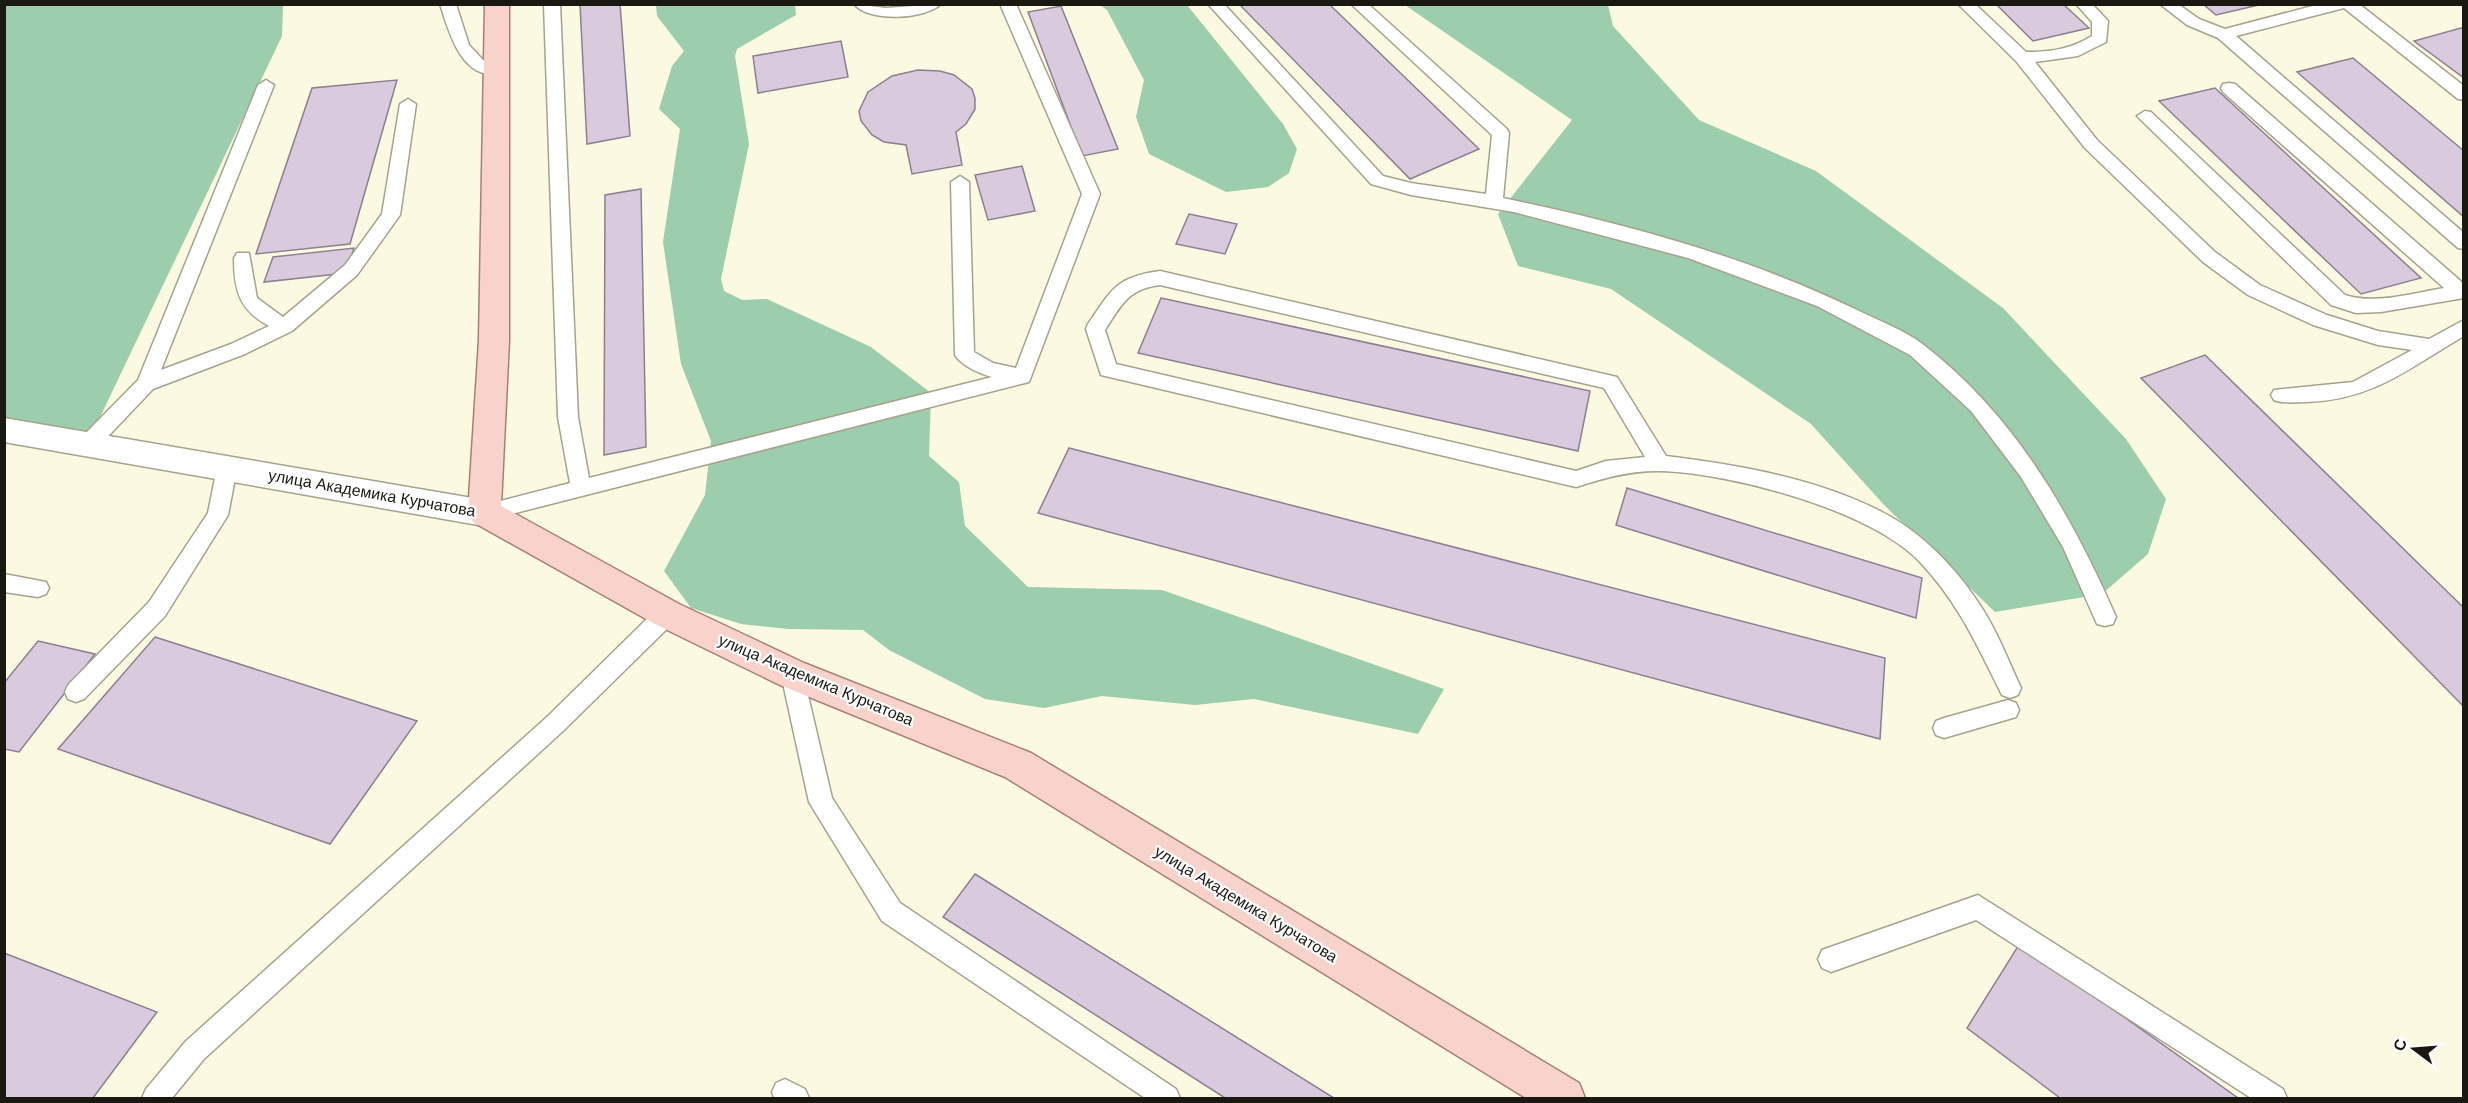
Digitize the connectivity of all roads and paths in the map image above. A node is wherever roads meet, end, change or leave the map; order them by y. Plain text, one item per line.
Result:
1 (448, 4) edge
2 (497, 4) edge
3 (552, 4) edge
4 (861, 4) edge
5 (934, 4) edge
6 (1008, 4) edge
7 (1215, 4) edge
8 (1358, 4) edge
9 (1965, 4) edge
10 (2083, 4) edge
11 (2167, 4) edge
12 (2282, 4) edge
13 (2340, 4) edge
14 (2349, 4) edge
15 (2295, 16) junction
16 (2224, 34) junction
17 (2022, 57) junction
18 (496, 69) junction
19 (266, 84) dead end
20 (2229, 88) dead end
21 (2463, 95) edge
22 (408, 104) dead end
23 (2145, 116) dead end
24 (960, 182) dead end
25 (1494, 201) junction
26 (2463, 243) edge
27 (243, 258) dead end
28 (2461, 290) edge
29 (285, 326) junction
30 (2463, 327) edge
31 (2428, 346) junction
32 (1022, 377) junction
33 (146, 384) junction
34 (2281, 395) dead end
35 (4, 429) edge
36 (89, 443) junction
37 (1660, 463) junction
38 (227, 468) junction
39 (581, 488) junction
40 (484, 513) junction
41 (4, 583) edge
42 (38, 588) dead end
43 (667, 614) junction
44 (2105, 617) dead end
45 (792, 674) junction
46 (76, 692) dead end
47 (1944, 728) dead end
48 (1831, 959) dead end
49 (155, 1098) edge
50 (1167, 1098) edge
51 (1564, 1098) edge
52 (2274, 1098) edge

1 - 18 lane
2 - 18 main road
3 - 39 lane
4 - 5 lane
6 - 32 lane
7 - 25 lane
8 - 25 lane
9 - 17 lane
10 - 17 lane
11 - 16 lane
12 - 15 lane
13 - 15 lane
14 - 21 lane
15 - 16 lane
16 - 26 lane
17 - 31 lane
18 - 40 main road
19 - 33 lane
20 - 28 lane
22 - 29 lane
23 - 28 lane
24 - 32 lane
25 - 44 lane
27 - 29 lane
29 - 33 lane
30 - 31 lane
31 - 34 lane
32 - 39 lane
33 - 36 lane
35 - 36 street, улица Академика Курчатова
36 - 38 street, улица Академика Курчатова
37 - 37 lane
37 - 47 lane
38 - 40 street, улица Академика Курчатова
38 - 46 lane
39 - 40 lane
40 - 43 main road, улица Академика Курчатова
41 - 42 lane
43 - 45 main road, улица Академика Курчатова
43 - 49 lane
45 - 50 lane
45 - 51 main road, улица Академика Курчатова
48 - 52 lane

